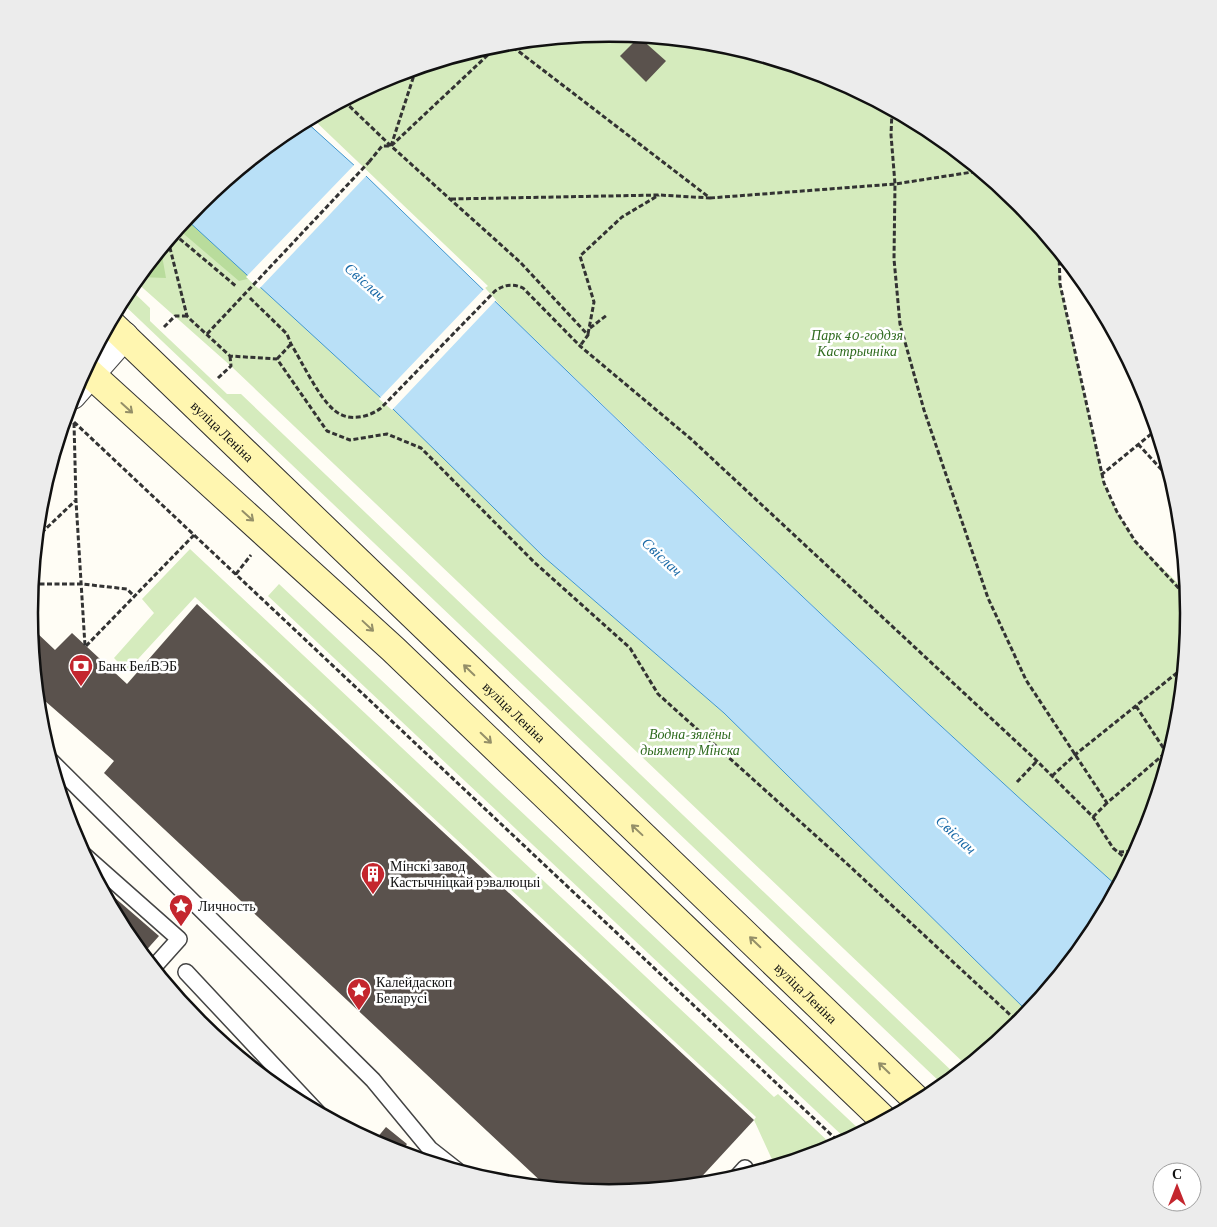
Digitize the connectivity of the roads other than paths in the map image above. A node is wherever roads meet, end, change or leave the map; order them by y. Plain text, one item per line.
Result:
1 (117, 329) edge
2 (98, 356) edge
3 (90, 374) edge
4 (60, 770) edge
5 (96, 865) edge
6 (157, 964) edge
7 (186, 972) dead end
8 (302, 1095) edge
9 (913, 1096) edge
10 (880, 1116) edge
11 (425, 1154) edge

1 - 2 street
9 -> 1 main road, вуліца Леніна
3 -> 10 main road
4 - 11 lane
5 - 6 lane
7 - 8 lane

